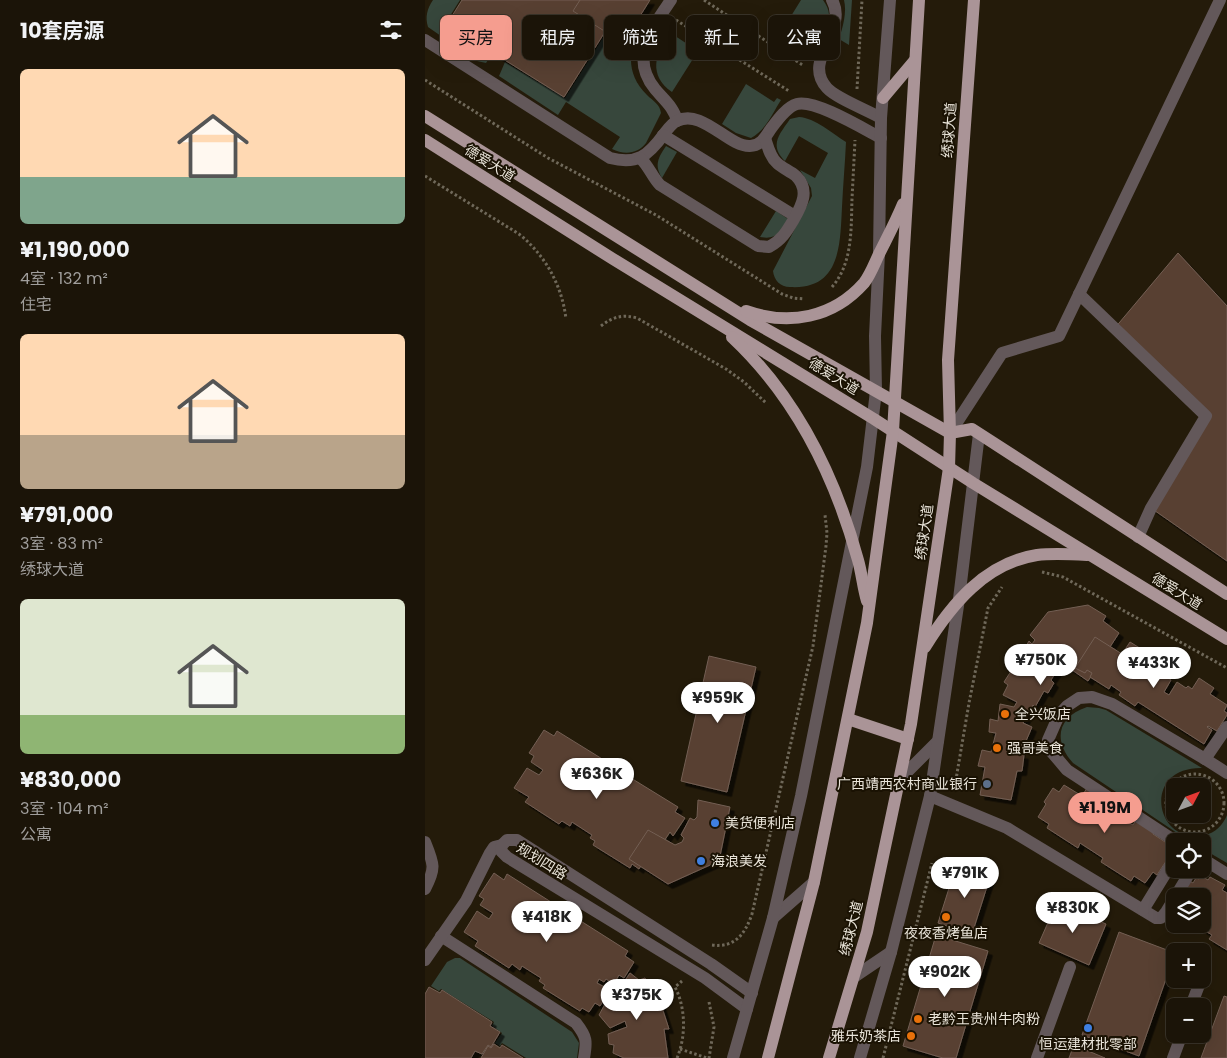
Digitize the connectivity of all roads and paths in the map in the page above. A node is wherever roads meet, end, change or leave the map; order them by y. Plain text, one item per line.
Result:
1 (671, 0) edge
2 (704, 0) edge
3 (832, 0) edge
4 (890, 0) edge
5 (919, 0) edge
6 (974, 0) edge
7 (1220, 0) edge
8 (663, 12) junction
9 (425, 40) edge
10 (915, 60) junction
11 (821, 78) junction
12 (883, 98) junction
13 (809, 104) junction
14 (425, 116) edge
15 (881, 118) junction
16 (677, 121) junction
17 (663, 135) junction
18 (765, 138) junction
19 (881, 138) junction
20 (425, 140) edge
21 (640, 158) junction
22 (425, 176) edge
23 (907, 195) junction
24 (795, 216) junction
25 (879, 253) junction
26 (1079, 294) junction
27 (719, 301) junction
28 (707, 316) junction
29 (566, 319) dead end
30 (601, 326) dead end
31 (876, 391) junction
32 (894, 402) junction
33 (769, 406) dead end
34 (874, 418) junction
35 (893, 431) junction
36 (950, 432) junction
37 (979, 434) junction
38 (949, 468) junction
39 (973, 483) junction
40 (824, 508) dead end
41 (1138, 537) junction
42 (852, 540) junction
43 (1090, 555) junction
44 (1035, 573) dead end
45 (1006, 584) dead end
46 (1227, 594) edge
47 (959, 599) junction
48 (869, 608) junction
49 (1227, 639) edge
50 (921, 654) junction
51 (1227, 668) edge
52 (848, 719) junction
53 (1227, 727) edge
54 (908, 738) junction
55 (938, 741) junction
56 (1205, 759) junction
57 (1227, 773) edge
58 (1209, 776) joint
59 (900, 779) junction
60 (931, 796) junction
61 (952, 803) junction
62 (1166, 835) edge
63 (425, 842) edge
64 (502, 845) junction
65 (933, 858) dead end
66 (1211, 864) edge
67 (1166, 873) edge
68 (1227, 874) edge
69 (1186, 878) edge
70 (813, 882) junction
71 (425, 889) edge
72 (1143, 910) junction
73 (773, 918) junction
74 (441, 936) junction
75 (710, 945) dead end
76 (891, 952) junction
77 (425, 960) edge
78 (1070, 968) dead end
79 (688, 976) dead end
80 (853, 976) junction
81 (752, 992) junction
82 (747, 1009) junction
83 (1178, 1043) edge
84 (680, 1049) junction
85 (584, 1058) edge
86 (677, 1058) edge
87 (707, 1058) edge
88 (733, 1058) edge
89 (768, 1058) edge
90 (829, 1058) edge
91 (860, 1058) edge
92 (883, 1058) edge
93 (1037, 1058) edge
94 (1173, 1058) edge

1 - 8 street
2 - 11 path
3 - 11 street
4 - 12 street
5 - 10 main road
6 - 36 main road, 绣球大道
7 - 26 street
8 - 13 path
8 - 16 street
9 - 21 street
10 - 12 main road
10 - 23 main road
11 - 15 street
12 - 15 street
13 - 18 street
13 - 19 street
14 - 27 main road, 德爱大道
15 - 19 street
16 - 17 street
16 - 18 street
17 - 21 street
17 - 24 street
18 - 24 street
19 - 25 street
20 - 28 main road, 德爱大道
21 - 24 street
22 - 29 path
23 - 25 main road
23 - 32 main road
25 - 27 main road
25 - 31 street
26 - 36 street
26 - 41 street
27 - 31 main road, 德爱大道
28 - 34 main road, 德爱大道
28 - 42 main road
30 - 33 path
31 - 32 main road, 德爱大道
31 - 34 street
32 - 35 main road
32 - 36 main road, 德爱大道
34 - 35 main road, 德爱大道
34 - 42 street
35 - 38 main road, 德爱大道
35 - 48 main road
36 - 37 main road, 德爱大道
36 - 38 main road, 绣球大道
37 - 39 street
37 - 41 main road, 德爱大道
38 - 39 main road, 德爱大道
38 - 50 main road, 绣球大道
39 - 43 main road, 德爱大道
39 - 47 street
40 - 75 path
41 - 46 main road, 德爱大道
42 - 48 main road
42 - 73 street
43 - 47 main road
43 - 49 main road, 德爱大道
44 - 51 path
45 - 61 path
47 - 50 main road
47 - 55 street
48 - 52 main road
50 - 54 main road, 绣球大道
52 - 54 main road
52 - 70 main road
53 - 56 street
54 - 59 main road, 绣球大道
55 - 59 street
55 - 60 street
56 - 57 street
56 - 62 street
58 - 58 path
59 - 80 main road, 绣球大道
60 - 61 street
60 - 76 street
61 - 72 street
63 - 71 street
64 - 74 street
64 - 81 street, 规划四路
64 - 82 street, 规划四路
65 - 92 path
66 - 68 street
67 - 72 street
69 - 72 street
70 - 73 street
70 - 89 main road
73 - 81 street
74 - 77 street
74 - 85 street
76 - 80 street
76 - 91 street
78 - 93 street
79 - 84 path
80 - 90 main road, 绣球大道
81 - 82 street
82 - 88 street
83 - 94 street
84 - 86 path
84 - 87 path

